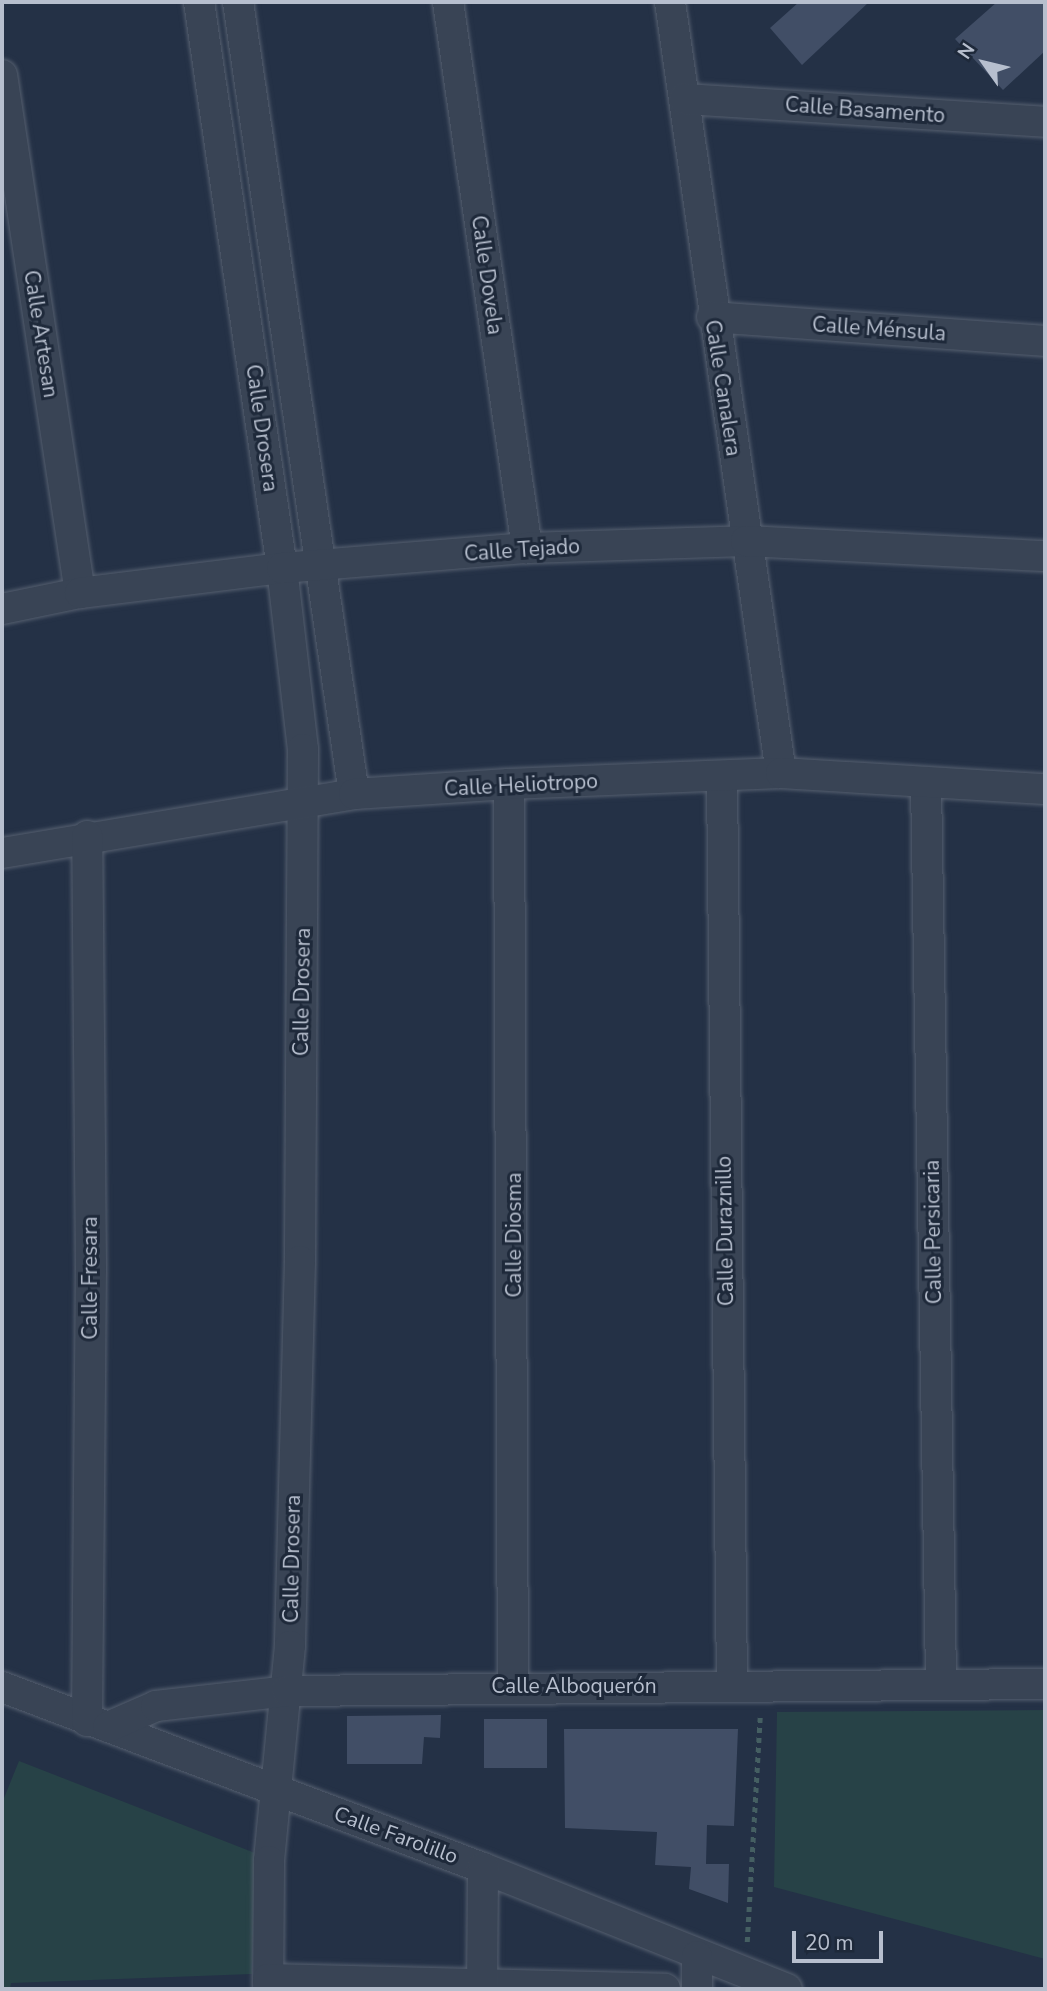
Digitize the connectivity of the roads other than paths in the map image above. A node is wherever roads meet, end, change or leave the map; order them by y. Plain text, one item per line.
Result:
1 (199, 2) edge
2 (239, 2) edge
3 (448, 2) edge
4 (670, 2) edge
5 (2, 75) edge
6 (684, 99) junction
7 (1045, 122) edge
8 (712, 317) junction
9 (1045, 341) edge
10 (746, 541) junction
11 (527, 548) junction
12 (1045, 556) edge
13 (282, 568) junction
14 (320, 568) junction
15 (80, 593) junction
16 (2, 609) edge
17 (781, 773) junction
18 (722, 777) junction
19 (926, 783) junction
20 (509, 784) junction
21 (1045, 789) edge
22 (354, 794) junction
23 (304, 804) junction
24 (87, 836) junction
25 (2, 853) edge
26 (942, 1682) junction
27 (732, 1685) junction
28 (1045, 1685) edge
29 (513, 1686) junction
30 (2, 1687) edge
31 (287, 1691) junction
32 (97, 1724) junction
33 (278, 1791) junction
34 (483, 1868) junction
35 (697, 1956) junction
36 (268, 1984) edge
37 (482, 1986) edge
38 (665, 1989) edge
39 (696, 1989) edge
40 (787, 1989) edge

1 - 13 street, Calle Drosera
2 - 14 street, Calle Drosera
3 - 11 street, Calle Dovela
4 - 6 street, Calle Canalera
5 - 15 street, Calle Artesan
6 - 7 street, Calle Basamento
6 - 8 street, Calle Canalera
8 - 9 street, Calle Ménsula
8 - 10 street, Calle Canalera
10 - 11 street, Calle Tejado
10 - 12 street, Calle Tejado
10 - 17 street, Calle Canalera
11 - 14 street, Calle Tejado
13 - 14 street, Calle Tejado
13 - 15 street, Calle Tejado
13 - 23 street, Calle Drosera
14 - 22 street, Calle Drosera
15 - 16 street, Calle Tejado
17 - 18 street, Calle Heliotropo
17 - 19 street, Calle Heliotropo
18 - 20 street, Calle Heliotropo
18 - 27 street, Calle Duraznillo
19 - 21 street, Calle Heliotropo
19 - 26 street, Calle Persicaria
20 - 22 street, Calle Heliotropo
20 - 29 street, Calle Diosma
22 - 23 street, Calle Heliotropo
23 - 24 street, Calle Heliotropo
23 - 31 street, Calle Drosera
24 - 25 street, Calle Heliotropo
24 - 32 street, Calle Fresara
26 - 27 street, Calle Alboquerón
26 - 28 street, Calle Alboquerón
27 - 29 street, Calle Alboquerón
29 - 31 street, Calle Alboquerón
30 - 32 street, Calle Farolillo
31 - 32 street, Calle Alboquerón
31 - 33 street, Calle Drosera
32 - 33 street, Calle Farolillo
33 - 34 street, Calle Farolillo
33 - 36 street, Calle Drosera
34 - 35 street, Calle Farolillo
34 - 37 street
35 - 39 street
35 - 40 street, Calle Farolillo
36 - 37 street
37 - 38 street

